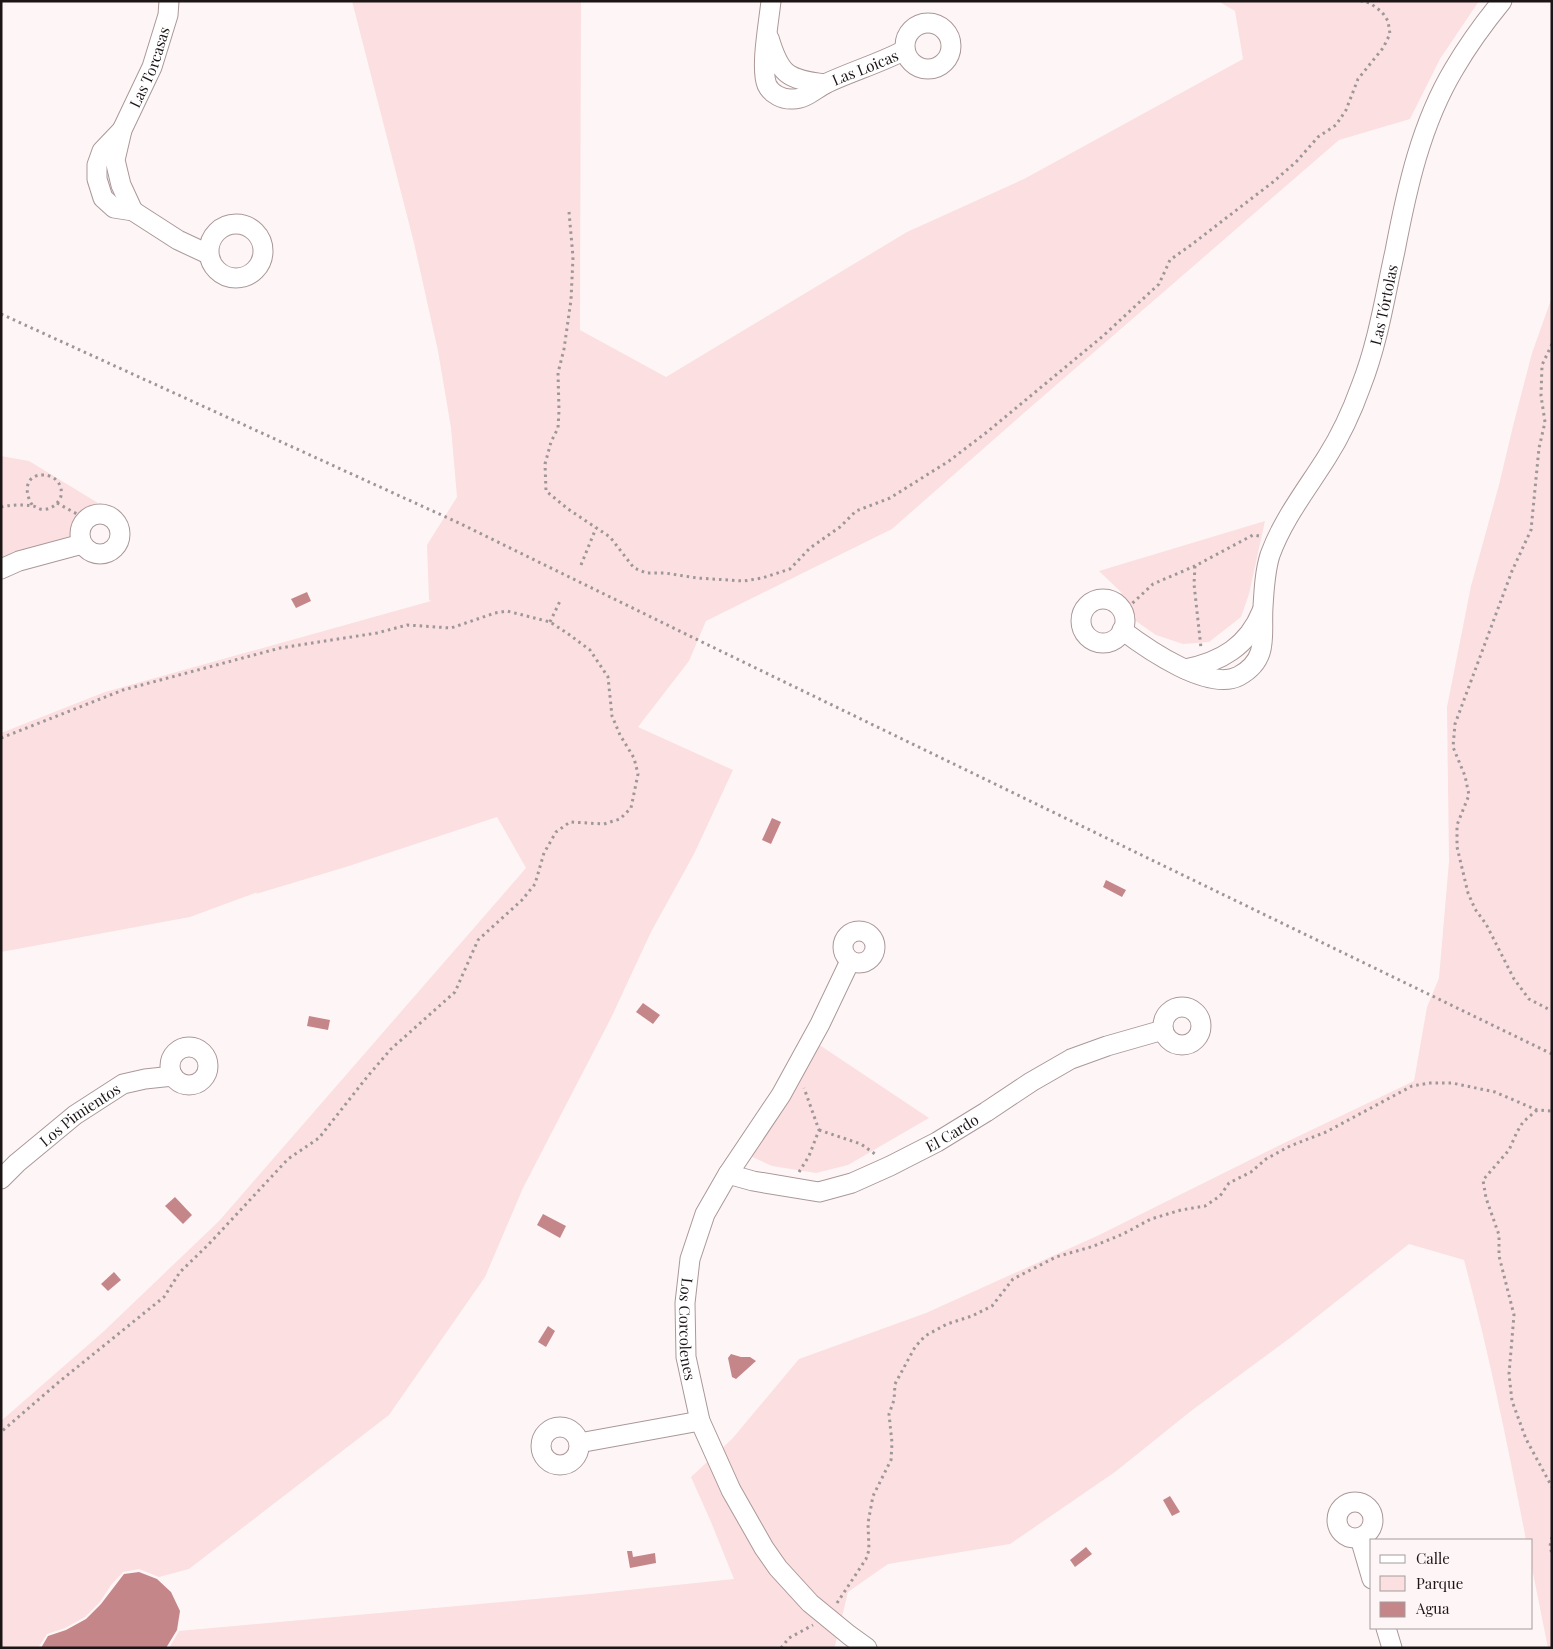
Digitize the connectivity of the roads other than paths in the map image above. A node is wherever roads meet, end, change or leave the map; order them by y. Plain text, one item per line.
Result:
1 (169, 1) edge
2 (771, 1) edge
3 (1502, 1) edge
4 (905, 50) dead end
5 (208, 254) dead end
6 (82, 544) junction
7 (1, 569) edge
8 (1262, 609) junction
9 (1122, 621) road end
10 (1194, 667) junction
11 (850, 961) dead end
12 (1163, 1030) dead end
13 (173, 1076) dead end
14 (728, 1174) junction
15 (1, 1179) edge
16 (700, 1421) junction
17 (579, 1443) dead end
18 (1360, 1538) dead end
19 (1370, 1572) edge
20 (1386, 1629) edge
21 (868, 1648) edge
22 (1392, 1648) edge

1 - 5 street, Las Torcasas
2 - 4 street, Las Loicas
3 - 8 street, Las Tórtolas
6 - 6 street
6 - 7 street
8 - 10 street, Las Tórtolas
8 - 10 street, Las Tórtolas
9 - 10 street, Las Tórtolas
11 - 14 street, Los Corcolenes
12 - 14 street, El Cardo
13 - 15 street, Los Pimientos
14 - 16 street, Los Corcolenes
16 - 17 street
16 - 21 street, Los Corcolenes
18 - 19 street
20 - 22 street

